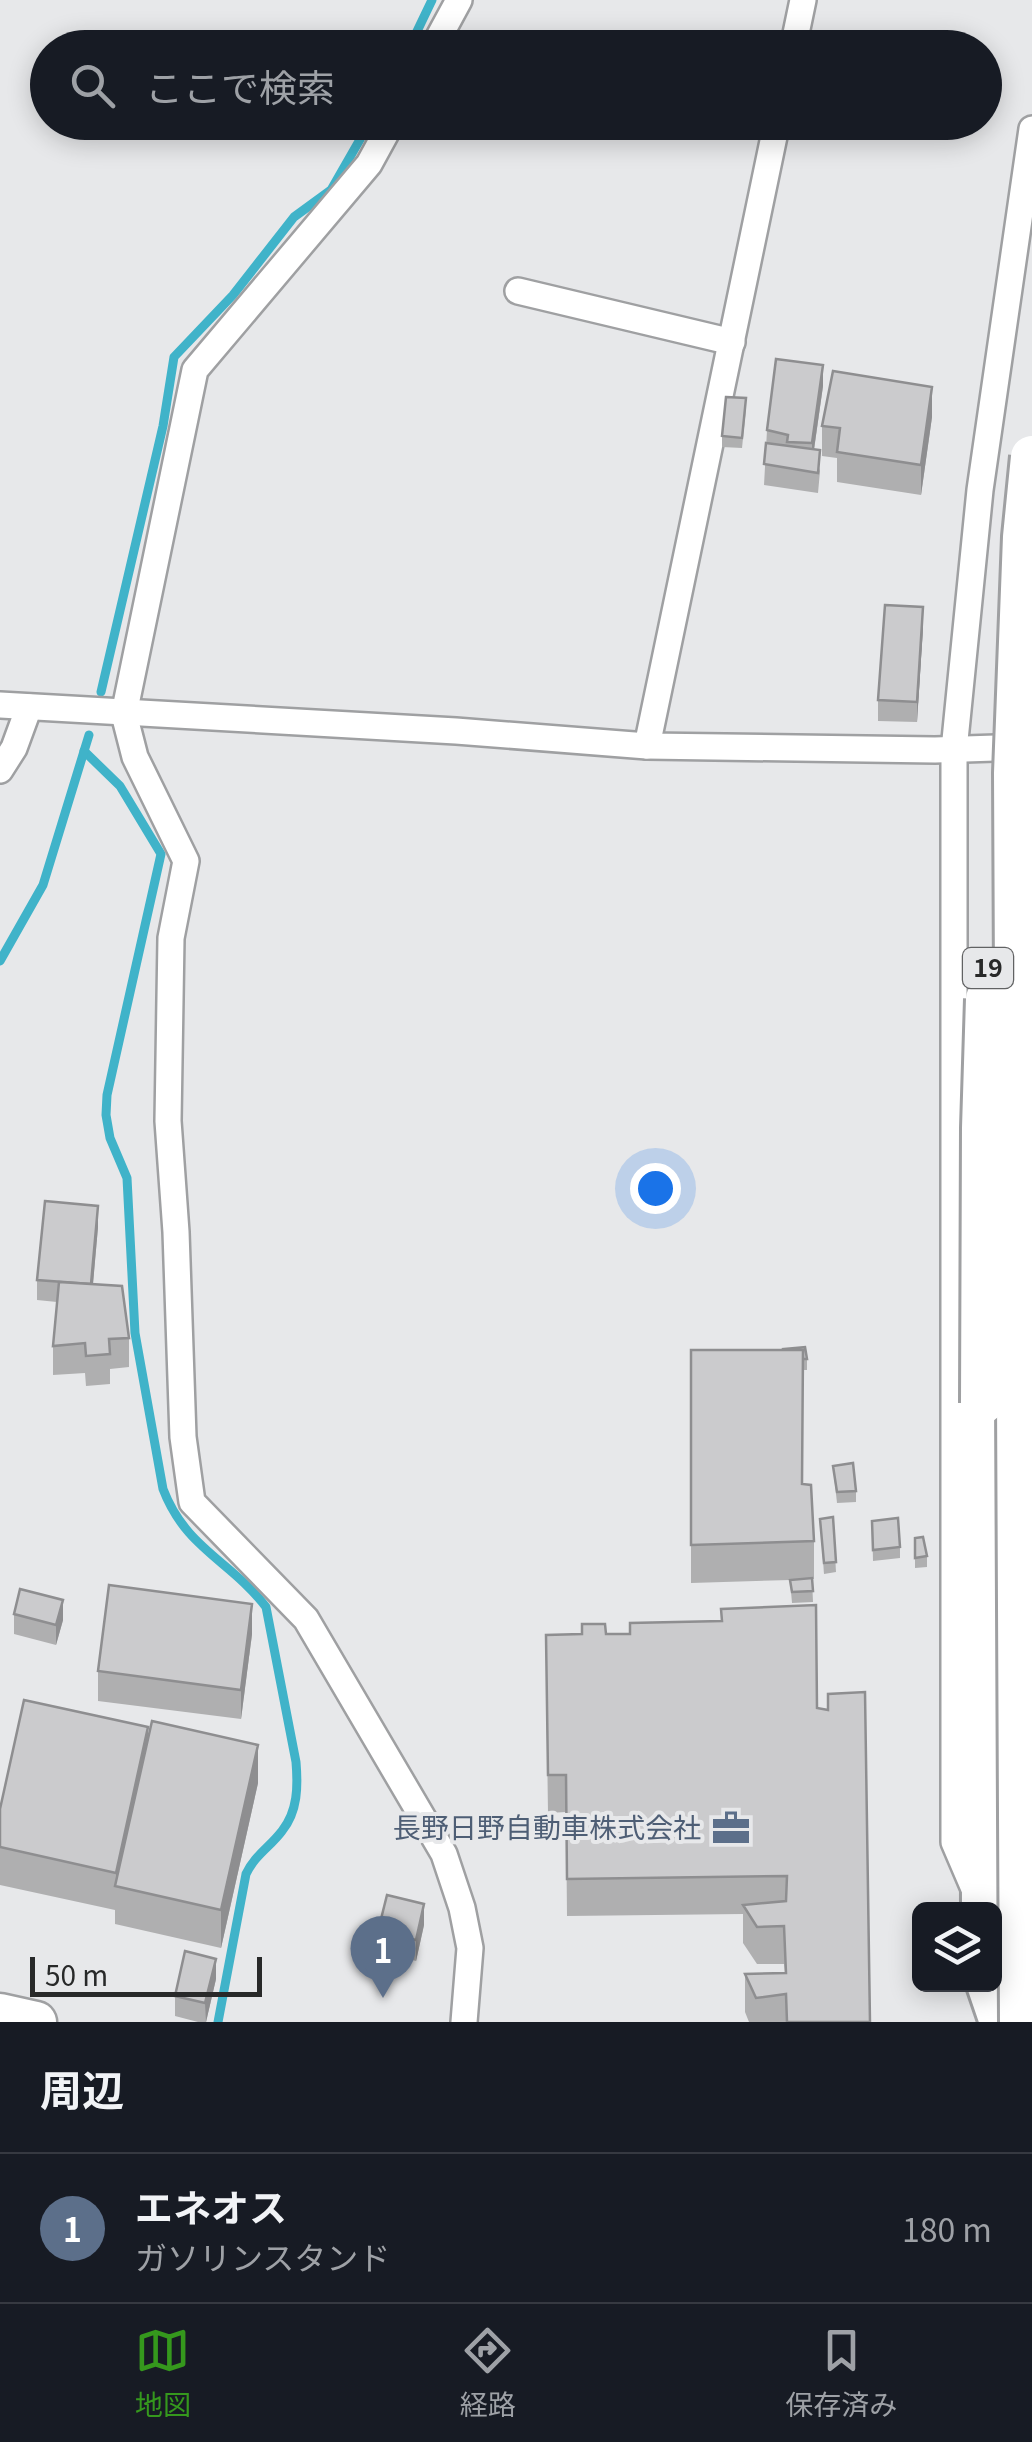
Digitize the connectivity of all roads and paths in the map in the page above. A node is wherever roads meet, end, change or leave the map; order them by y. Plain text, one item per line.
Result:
1 (460, 0) edge
2 (803, 0) edge
3 (443, 30) edge
4 (797, 30) edge
5 (1032, 130) edge
6 (382, 140) edge
7 (774, 140) edge
8 (518, 291) dead end
9 (732, 342) junction
10 (1032, 457) edge
11 (1024, 537) junction
12 (0, 705) edge
13 (29, 707) junction
14 (124, 714) junction
15 (647, 746) junction
16 (1032, 747) edge
17 (954, 750) junction
18 (0, 770) edge
19 (1032, 960) edge
20 (1032, 1364) edge
21 (980, 1902) edge
22 (983, 1902) edge
23 (987, 1992) edge
24 (990, 1992) edge
25 (0, 2014) edge
26 (36, 2022) edge
27 (464, 2022) edge
28 (986, 2022) edge
29 (1001, 2022) edge
30 (1021, 2022) edge

1 - 3 street
2 - 4 street
5 - 17 street
6 - 14 street
7 - 9 street
8 - 9 street
9 - 15 street
10 - 11 highway, 19, bridge
11 - 22 highway, 19, bridge
11 - 30 highway, 19, bridge
12 - 13 street
13 - 14 street
13 - 18 street
14 - 15 street
14 - 27 street
15 - 17 street
16 - 17 street
17 - 21 street
19 - 20 highway, 19
23 - 28 highway
24 - 29 highway
25 - 26 main road

